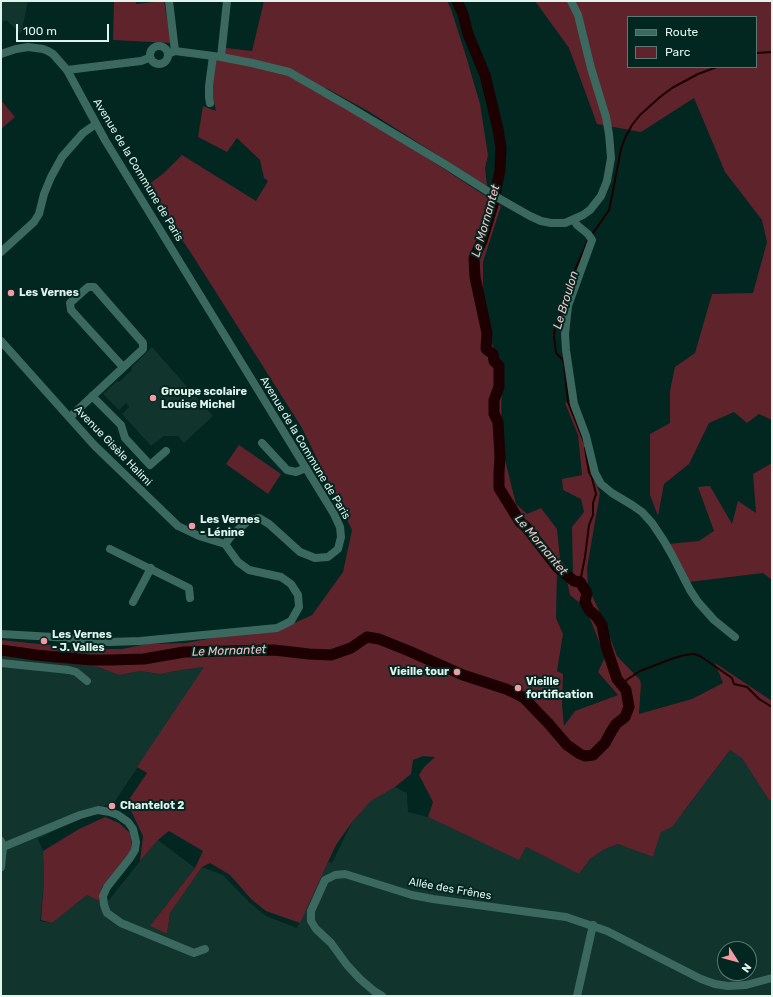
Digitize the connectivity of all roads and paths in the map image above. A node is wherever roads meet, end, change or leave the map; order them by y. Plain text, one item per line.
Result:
1 (169, 1) edge
2 (227, 1) edge
3 (571, 1) edge
4 (172, 52) junction
5 (1, 54) edge
6 (217, 56) junction
7 (149, 58) junction
8 (67, 70) junction
9 (210, 103) dead end
10 (96, 124) junction
11 (574, 220) junction
12 (1, 252) edge
13 (1, 341) edge
14 (123, 367) junction
15 (92, 396) junction
16 (70, 417) junction
17 (262, 443) dead end
18 (166, 451) dead end
19 (306, 468) junction
20 (225, 544) junction
21 (110, 549) dead end
22 (150, 568) junction
23 (190, 598) dead end
24 (133, 602) dead end
25 (1, 634) edge
26 (736, 638) dead end
27 (1, 663) edge
28 (87, 681) dead end
29 (2, 844) edge
30 (1, 867) edge
31 (593, 925) junction
32 (205, 949) dead end
33 (772, 978) edge
34 (382, 996) edge
35 (577, 996) edge

1 - 4 street
2 - 6 street
3 - 11 street
4 - 6 street
4 - 7 street
4 - 7 street
5 - 8 street, Avenue de la Commune de Paris
6 - 9 street
6 - 11 street
7 - 8 street
8 - 10 street, Avenue de la Commune de Paris
10 - 12 street
10 - 19 street, Avenue de la Commune de Paris
11 - 26 street
13 - 16 street, Avenue Gisèle Halimi
14 - 14 street
14 - 15 street
15 - 16 street
15 - 18 street
16 - 20 street, Avenue Gisèle Halimi
17 - 19 street
19 - 20 street, Avenue de la Commune de Paris
20 - 25 street
21 - 22 street
22 - 23 street
22 - 24 street
27 - 28 street
29 - 30 street
29 - 32 street
31 - 33 street, Allée des Frênes
31 - 34 street, Allée des Frênes
31 - 35 street

